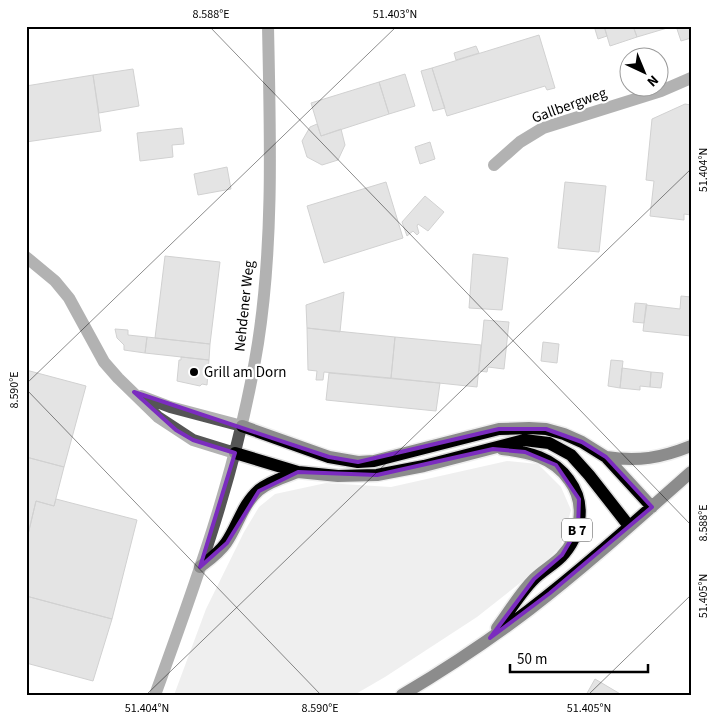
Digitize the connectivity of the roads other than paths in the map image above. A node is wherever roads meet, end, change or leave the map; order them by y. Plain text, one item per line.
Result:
1 (268, 26) edge
2 (691, 78) edge
3 (494, 165) dead end
4 (26, 257) edge
5 (134, 392) junction
6 (242, 426) junction
7 (691, 446) edge
8 (493, 448) junction
9 (235, 454) junction
10 (606, 458) junction
11 (298, 472) junction
12 (691, 472) edge
13 (652, 507) junction
14 (629, 526) junction
15 (200, 568) junction
16 (490, 638) junction
17 (155, 695) edge
18 (402, 695) edge

1 - 6 street, Nehdener Weg
2 - 3 street, Gallbergweg
4 - 5 street
5 - 6 street
5 - 9 street
6 - 9 street, Nehdener Weg
6 - 10 main road
7 - 10 main road
8 - 11 main road, B 7
8 - 14 main road, B 7
8 - 16 main road, B 7
9 - 11 main road, B 7
9 - 15 street, Nehdener Weg
10 - 13 main road
11 - 15 main road, B 7
12 - 13 main road, B 7
13 - 14 main road, B 7
14 - 16 main road, B 7
15 - 17 street, Nehdener Weg
16 - 18 main road, B 7

